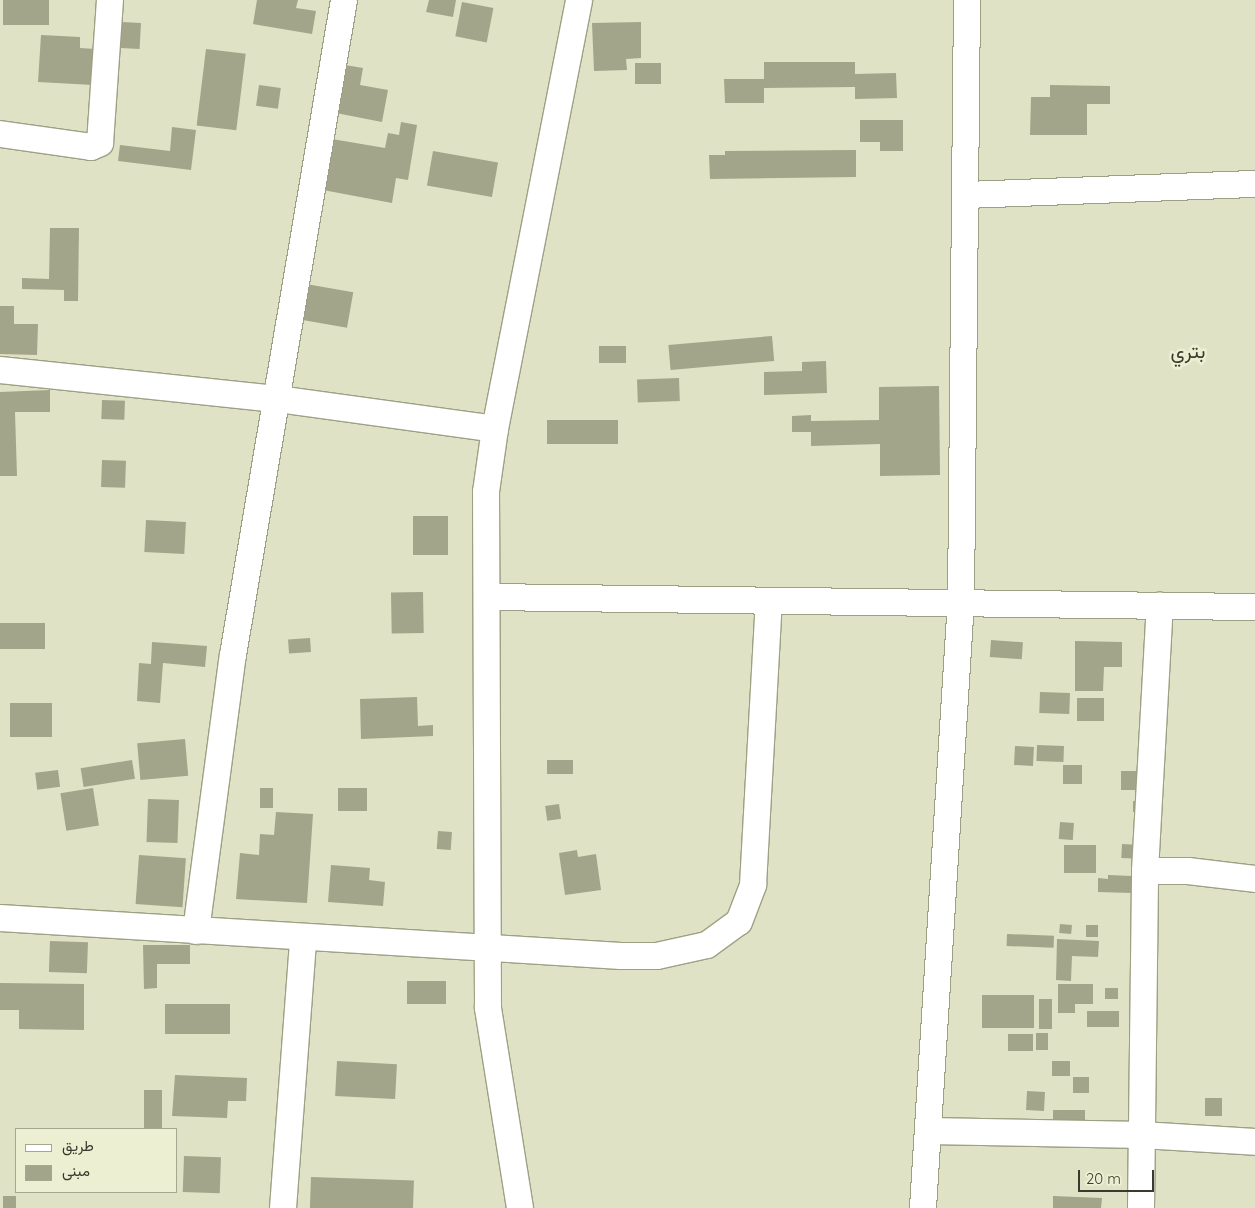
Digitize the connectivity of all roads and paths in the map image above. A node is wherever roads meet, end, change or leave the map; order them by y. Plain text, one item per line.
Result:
1 (110, 0) edge
2 (344, 0) edge
3 (579, 0) edge
4 (967, 0) edge
5 (0, 134) edge
6 (1252, 180) edge
7 (966, 195) junction
8 (0, 370) edge
9 (277, 399) junction
10 (495, 430) junction
11 (487, 597) junction
12 (769, 601) junction
13 (961, 601) junction
14 (1160, 605) junction
15 (1255, 607) edge
16 (1145, 871) junction
17 (1255, 879) edge
18 (0, 918) edge
19 (196, 931) junction
20 (303, 938) junction
21 (486, 949) junction
22 (929, 1131) junction
23 (1142, 1135) junction
24 (1255, 1142) edge
25 (283, 1208) edge
26 (520, 1208) edge
27 (923, 1208) edge
28 (1141, 1208) edge

1 - 5 street
2 - 9 street
3 - 10 street
4 - 7 street
6 - 7 street
7 - 13 street
8 - 9 street
9 - 10 street
9 - 19 street
10 - 11 street
11 - 12 street
11 - 21 street
12 - 13 street
12 - 21 street
13 - 14 street
13 - 22 street
14 - 15 street
14 - 16 street
16 - 17 street
16 - 23 street
18 - 19 street
19 - 20 street
20 - 21 street
20 - 25 street
21 - 26 street
22 - 23 street
22 - 27 street
23 - 24 street
23 - 28 street

